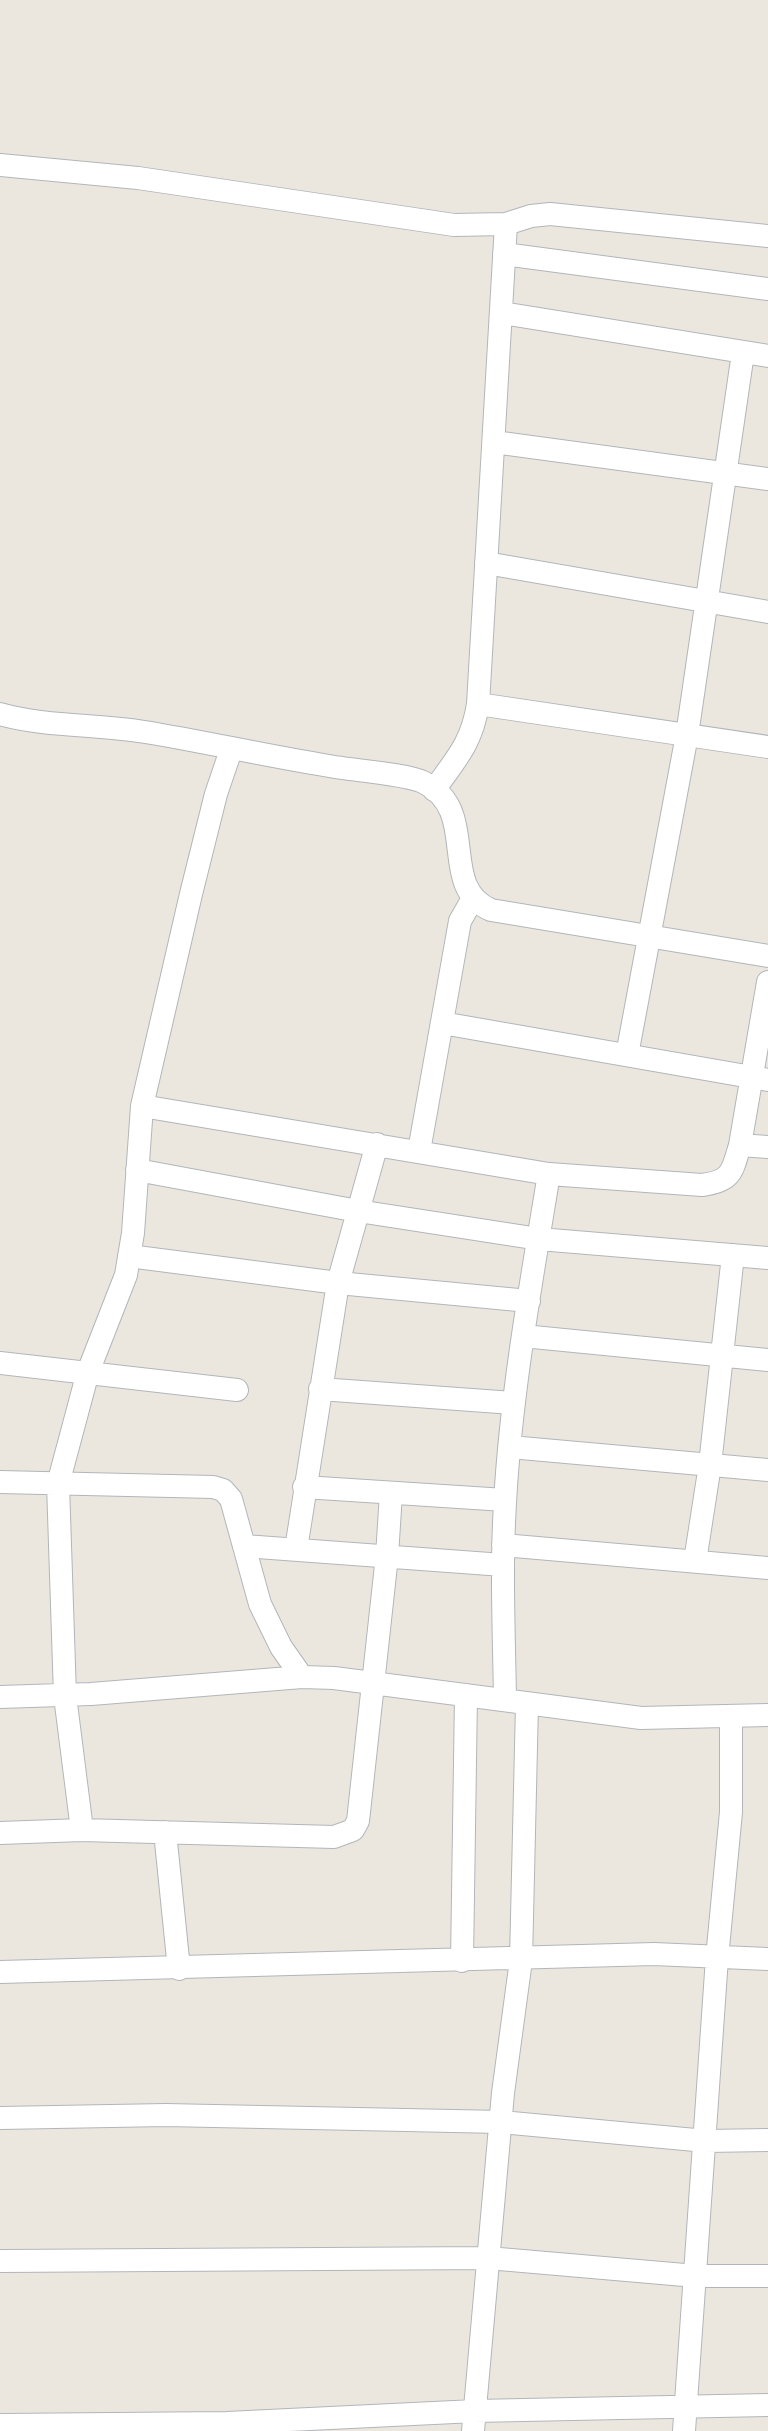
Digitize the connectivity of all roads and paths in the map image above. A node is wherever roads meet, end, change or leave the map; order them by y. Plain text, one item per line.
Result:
1 (0, 165) edge
2 (506, 224) junction
3 (768, 236) edge
4 (504, 254) junction
5 (768, 289) edge
6 (502, 313) junction
7 (743, 352) junction
8 (768, 356) edge
9 (494, 442) junction
10 (726, 472) junction
11 (768, 479) edge
12 (486, 563) junction
13 (707, 602) junction
14 (768, 612) edge
15 (478, 704) junction
16 (0, 714) edge
17 (687, 735) junction
18 (768, 747) edge
19 (231, 750) junction
20 (434, 790) junction
21 (472, 900) junction
22 (650, 936) junction
23 (768, 956) edge
24 (768, 982) edge
25 (442, 1023) junction
26 (627, 1055) junction
27 (760, 1078) edge
28 (142, 1106) junction
29 (377, 1144) junction
30 (740, 1145) junction
31 (768, 1148) edge
32 (419, 1151) junction
33 (137, 1170) junction
34 (549, 1174) junction
35 (358, 1211) junction
36 (538, 1239) junction
37 (733, 1255) junction
38 (129, 1256) junction
39 (768, 1258) edge
40 (338, 1283) junction
41 (529, 1301) junction
42 (523, 1336) junction
43 (722, 1357) junction
44 (768, 1360) edge
45 (0, 1363) edge
46 (88, 1372) junction
47 (320, 1389) junction
48 (237, 1390) dead end
49 (513, 1403) junction
50 (510, 1447) junction
51 (710, 1465) junction
52 (768, 1470) edge
53 (0, 1482) edge
54 (58, 1484) junction
55 (304, 1487) junction
56 (391, 1493) junction
57 (505, 1500) junction
58 (244, 1546) junction
59 (296, 1549) junction
60 (503, 1555) junction
61 (387, 1556) junction
62 (695, 1561) junction
63 (768, 1568) edge
64 (302, 1677) junction
65 (374, 1685) junction
66 (466, 1695) junction
67 (65, 1696) junction
68 (0, 1697) edge
69 (516, 1701) junction
70 (768, 1715) edge
71 (731, 1717) junction
72 (82, 1830) junction
73 (165, 1832) junction
74 (0, 1833) edge
75 (717, 1958) junction
76 (768, 1959) edge
77 (521, 1960) junction
78 (462, 1961) junction
79 (179, 1969) junction
80 (0, 1972) edge
81 (0, 2118) edge
82 (501, 2122) junction
83 (768, 2140) edge
84 (706, 2141) junction
85 (488, 2258) junction
86 (0, 2261) edge
87 (696, 2276) junction
88 (768, 2276) edge
89 (768, 2405) edge
90 (687, 2406) junction
91 (474, 2421) edge
92 (0, 2425) edge
93 (684, 2431) edge

1 - 2 street
2 - 3 street
2 - 4 street
4 - 5 street
4 - 6 street
6 - 7 street
6 - 9 street
7 - 8 street
7 - 10 street
9 - 10 street
9 - 12 street
10 - 11 street
10 - 13 street
12 - 13 street
12 - 15 street
13 - 14 street
13 - 17 street
15 - 17 street
15 - 20 street
16 - 19 street
17 - 18 street
17 - 22 street
19 - 20 street
19 - 28 street
20 - 21 street
21 - 22 street
21 - 25 street
22 - 23 street
22 - 26 street
24 - 27 street
25 - 26 street
25 - 32 street
26 - 27 street
27 - 30 street
28 - 29 street
28 - 33 street
29 - 32 street
29 - 35 street
30 - 31 street
30 - 34 street
32 - 34 street
33 - 35 street
33 - 38 street
34 - 36 street
35 - 36 street
35 - 40 street
36 - 37 street
36 - 41 street
37 - 39 street
37 - 43 street
38 - 40 street
38 - 46 street
40 - 41 street
40 - 47 street
41 - 42 street
42 - 43 street
42 - 49 street
43 - 44 street
43 - 51 street
45 - 46 street
46 - 48 street
46 - 54 street
47 - 49 street
47 - 55 street
49 - 50 street
50 - 51 street
50 - 57 street
51 - 52 street
51 - 62 street
53 - 54 street
54 - 58 street
54 - 67 street
55 - 56 street
55 - 59 street
56 - 57 street
56 - 61 street
57 - 60 street
58 - 59 street
58 - 64 street
59 - 61 street
60 - 61 street
60 - 62 street
60 - 69 street
61 - 65 street
62 - 63 street
64 - 65 street
64 - 67 street
65 - 66 street
65 - 73 street
66 - 69 street
66 - 78 street
67 - 68 street
67 - 72 street
69 - 71 street
69 - 77 street
70 - 71 street
71 - 75 street
72 - 73 street
72 - 74 street
73 - 79 street
75 - 76 street
75 - 77 street
75 - 84 street
77 - 78 street
77 - 82 street
78 - 79 street
79 - 80 street
81 - 82 street
82 - 84 street
82 - 85 street
83 - 84 street
84 - 87 street
85 - 86 street
85 - 87 street
85 - 91 street
87 - 88 street
87 - 90 street
89 - 90 street
90 - 91 street
90 - 93 street
91 - 92 street

